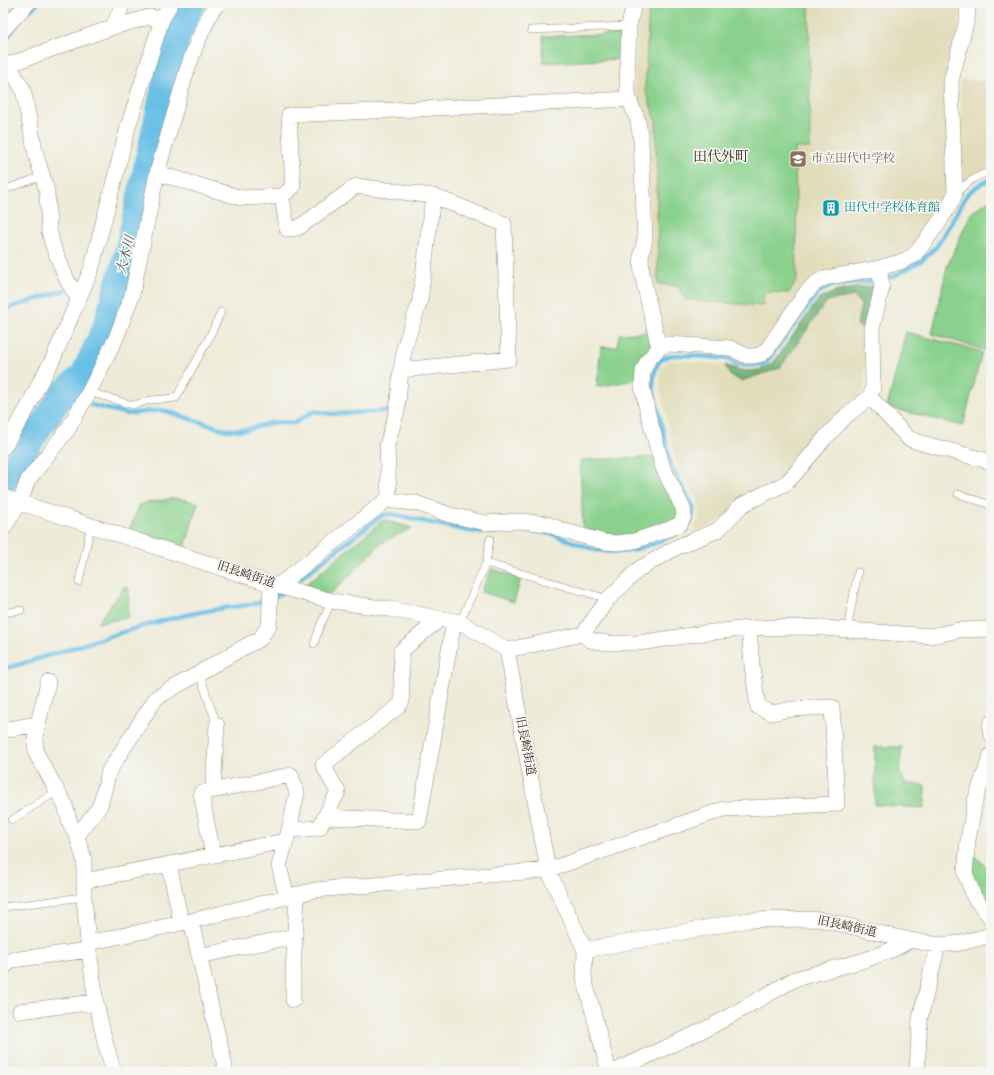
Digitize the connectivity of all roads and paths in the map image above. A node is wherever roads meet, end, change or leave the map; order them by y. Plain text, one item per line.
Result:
1 (28, 3) edge
2 (123, 3) edge
3 (171, 3) edge
4 (218, 3) edge
5 (634, 3) edge
6 (968, 3) edge
7 (162, 19) junction
8 (629, 26) junction
9 (113, 27) junction
10 (3, 30) edge
11 (531, 30) dead end
12 (5, 64) edge
13 (630, 99) junction
14 (991, 171) edge
15 (157, 173) junction
16 (43, 176) junction
17 (3, 190) edge
18 (955, 193) junction
19 (282, 196) junction
20 (433, 196) junction
21 (880, 268) junction
22 (78, 298) junction
23 (221, 312) dead end
24 (659, 348) junction
25 (401, 370) junction
26 (89, 392) junction
27 (870, 397) junction
28 (3, 448) edge
29 (991, 462) edge
30 (958, 494) dead end
31 (3, 497) edge
32 (389, 498) junction
33 (20, 502) junction
34 (991, 506) edge
35 (91, 525) junction
36 (3, 529) edge
37 (670, 529) junction
38 (490, 539) dead end
39 (676, 547) junction
40 (486, 563) junction
41 (858, 572) dead end
42 (79, 582) dead end
43 (273, 586) junction
44 (608, 599) junction
45 (332, 601) junction
46 (21, 610) dead end
47 (3, 613) edge
48 (452, 620) junction
49 (749, 628) junction
50 (991, 629) edge
51 (849, 630) junction
52 (583, 634) junction
53 (314, 644) dead end
54 (507, 650) junction
55 (199, 673) junction
56 (48, 682) dead end
57 (991, 723) edge
58 (38, 724) junction
59 (217, 725) joint
60 (3, 730) edge
61 (991, 734) edge
62 (991, 755) edge
63 (213, 790) junction
64 (57, 791) junction
65 (325, 817) junction
66 (12, 820) dead end
67 (287, 835) junction
68 (77, 836) junction
69 (213, 855) junction
70 (169, 864) junction
71 (548, 870) junction
72 (84, 881) junction
73 (292, 896) junction
74 (84, 897) junction
75 (3, 907) edge
76 (991, 918) edge
77 (186, 922) junction
78 (991, 935) edge
79 (295, 936) junction
80 (910, 940) junction
81 (938, 945) junction
82 (88, 946) junction
83 (585, 950) junction
84 (199, 956) junction
85 (3, 968) edge
86 (293, 1000) dead end
87 (96, 1002) junction
88 (20, 1011) dead end
89 (225, 1066) dead end
90 (114, 1072) edge
91 (609, 1072) edge
92 (613, 1072) edge
93 (917, 1072) edge

1 - 10 street
2 - 9 street
3 - 7 street
4 - 15 street
5 - 8 street
6 - 18 street
7 - 9 street
7 - 22 street
8 - 11 lane
8 - 13 street
9 - 12 street
12 - 16 street
13 - 19 street
13 - 24 street
14 - 18 lane
15 - 19 street
15 - 26 street
16 - 17 lane
16 - 22 street
18 - 21 street
19 - 20 street
20 - 25 street
20 - 25 street
21 - 24 street
21 - 27 street
22 - 28 street
23 - 26 lane
24 - 37 street
25 - 32 street
26 - 33 street
27 - 29 street
27 - 39 street
30 - 34 lane
31 - 33 street, 旧長崎街道
32 - 37 street
32 - 43 street
33 - 35 street, 旧長崎街道
33 - 36 street
35 - 42 lane
35 - 43 street, 旧長崎街道
37 - 39 street
38 - 40 lane
39 - 44 street
40 - 44 lane
40 - 48 lane
41 - 51 lane
43 - 45 street, 旧長崎街道
43 - 55 street
44 - 52 street
45 - 48 street, 旧長崎街道
45 - 53 lane
46 - 47 lane
48 - 54 street, 旧長崎街道
48 - 65 street
48 - 65 street
49 - 51 street
49 - 52 street
49 - 71 street
50 - 51 street
52 - 54 street
54 - 71 street, 旧長崎街道
55 - 59 lane
55 - 68 street
56 - 58 street
57 - 61 street
58 - 60 street
58 - 64 street
59 - 63 street
62 - 76 street
63 - 67 street
63 - 69 street
64 - 66 lane
64 - 68 street
65 - 67 street
67 - 69 street
67 - 73 street
68 - 72 street
69 - 70 street
70 - 72 street
70 - 77 street
71 - 73 street
71 - 83 street, 旧長崎街道
72 - 74 street
73 - 77 street
73 - 79 street
74 - 75 lane
74 - 82 street
77 - 82 street
77 - 84 street
78 - 81 street, 旧長崎街道
79 - 84 street
79 - 86 street
80 - 81 street, 旧長崎街道
80 - 83 street, 旧長崎街道
80 - 92 street
81 - 93 street
82 - 85 street
82 - 87 street
83 - 91 street
84 - 89 street
87 - 88 street
87 - 90 street

